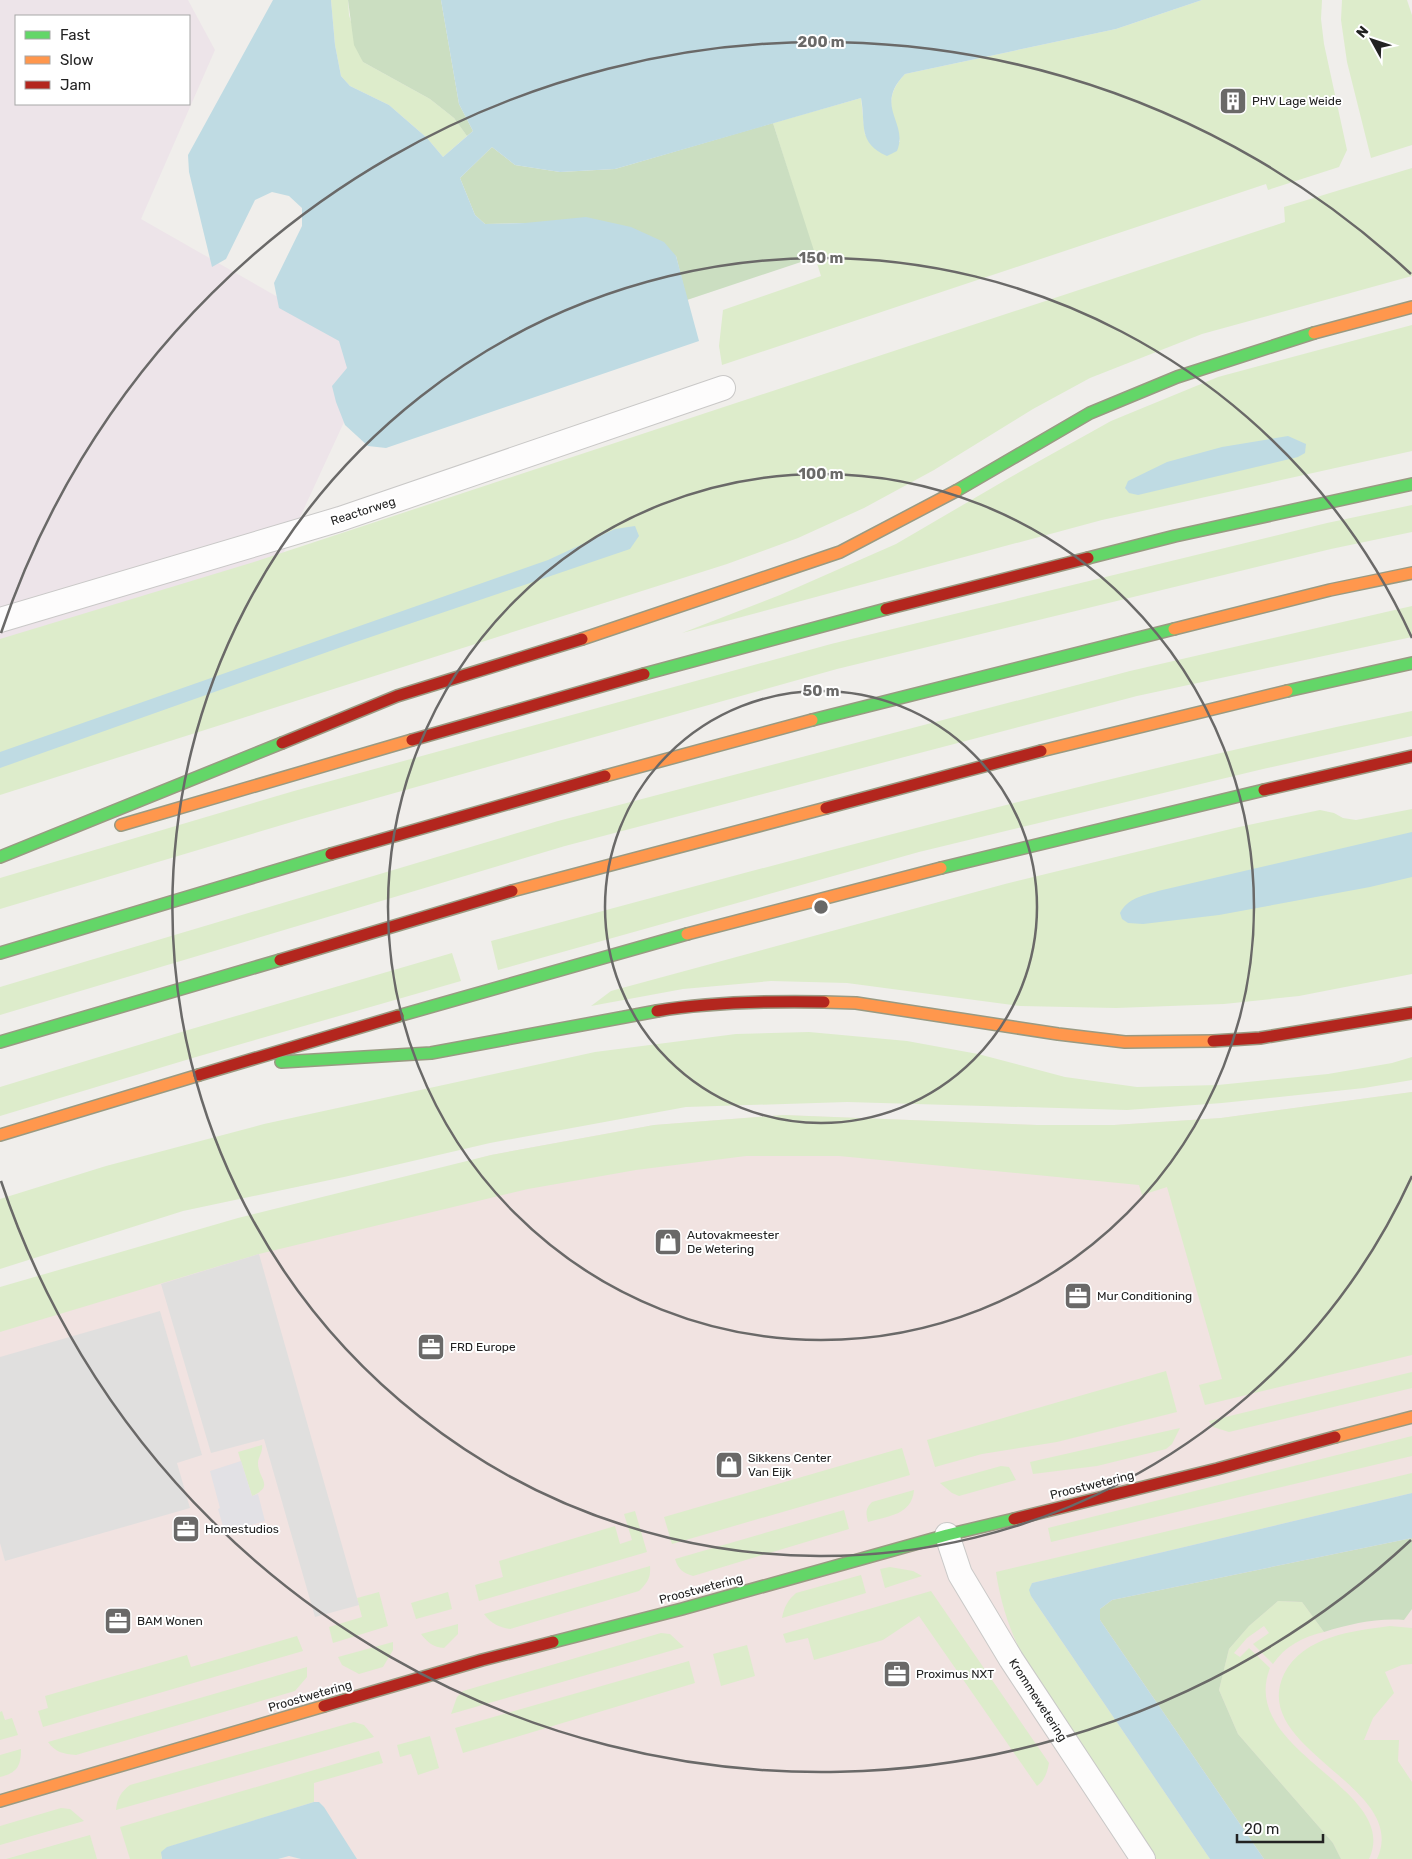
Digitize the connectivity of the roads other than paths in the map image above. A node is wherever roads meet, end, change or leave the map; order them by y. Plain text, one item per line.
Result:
1 (1412, 307) edge
2 (722, 388) dead end
3 (1412, 484) edge
4 (1412, 573) edge
5 (0, 620) edge
6 (1412, 663) edge
7 (1412, 756) edge
8 (112, 828) dead end
9 (74, 839) dead end
10 (0, 857) edge
11 (0, 862) edge
12 (0, 953) edge
13 (1412, 1013) edge
14 (0, 1042) edge
15 (227, 1066) junction
16 (0, 1135) edge
17 (1412, 1417) edge
18 (947, 1534) junction
19 (0, 1801) edge
20 (1143, 1859) edge

1 - 10 main road
2 - 5 street, Reactorweg
3 - 8 main road
4 - 12 main road
6 - 14 main road
7 - 15 main road
9 - 11 main road
13 - 15 main road
15 - 16 main road
17 - 18 main road, Proostwetering
18 - 19 main road, Proostwetering
18 - 20 street, Krommewetering

